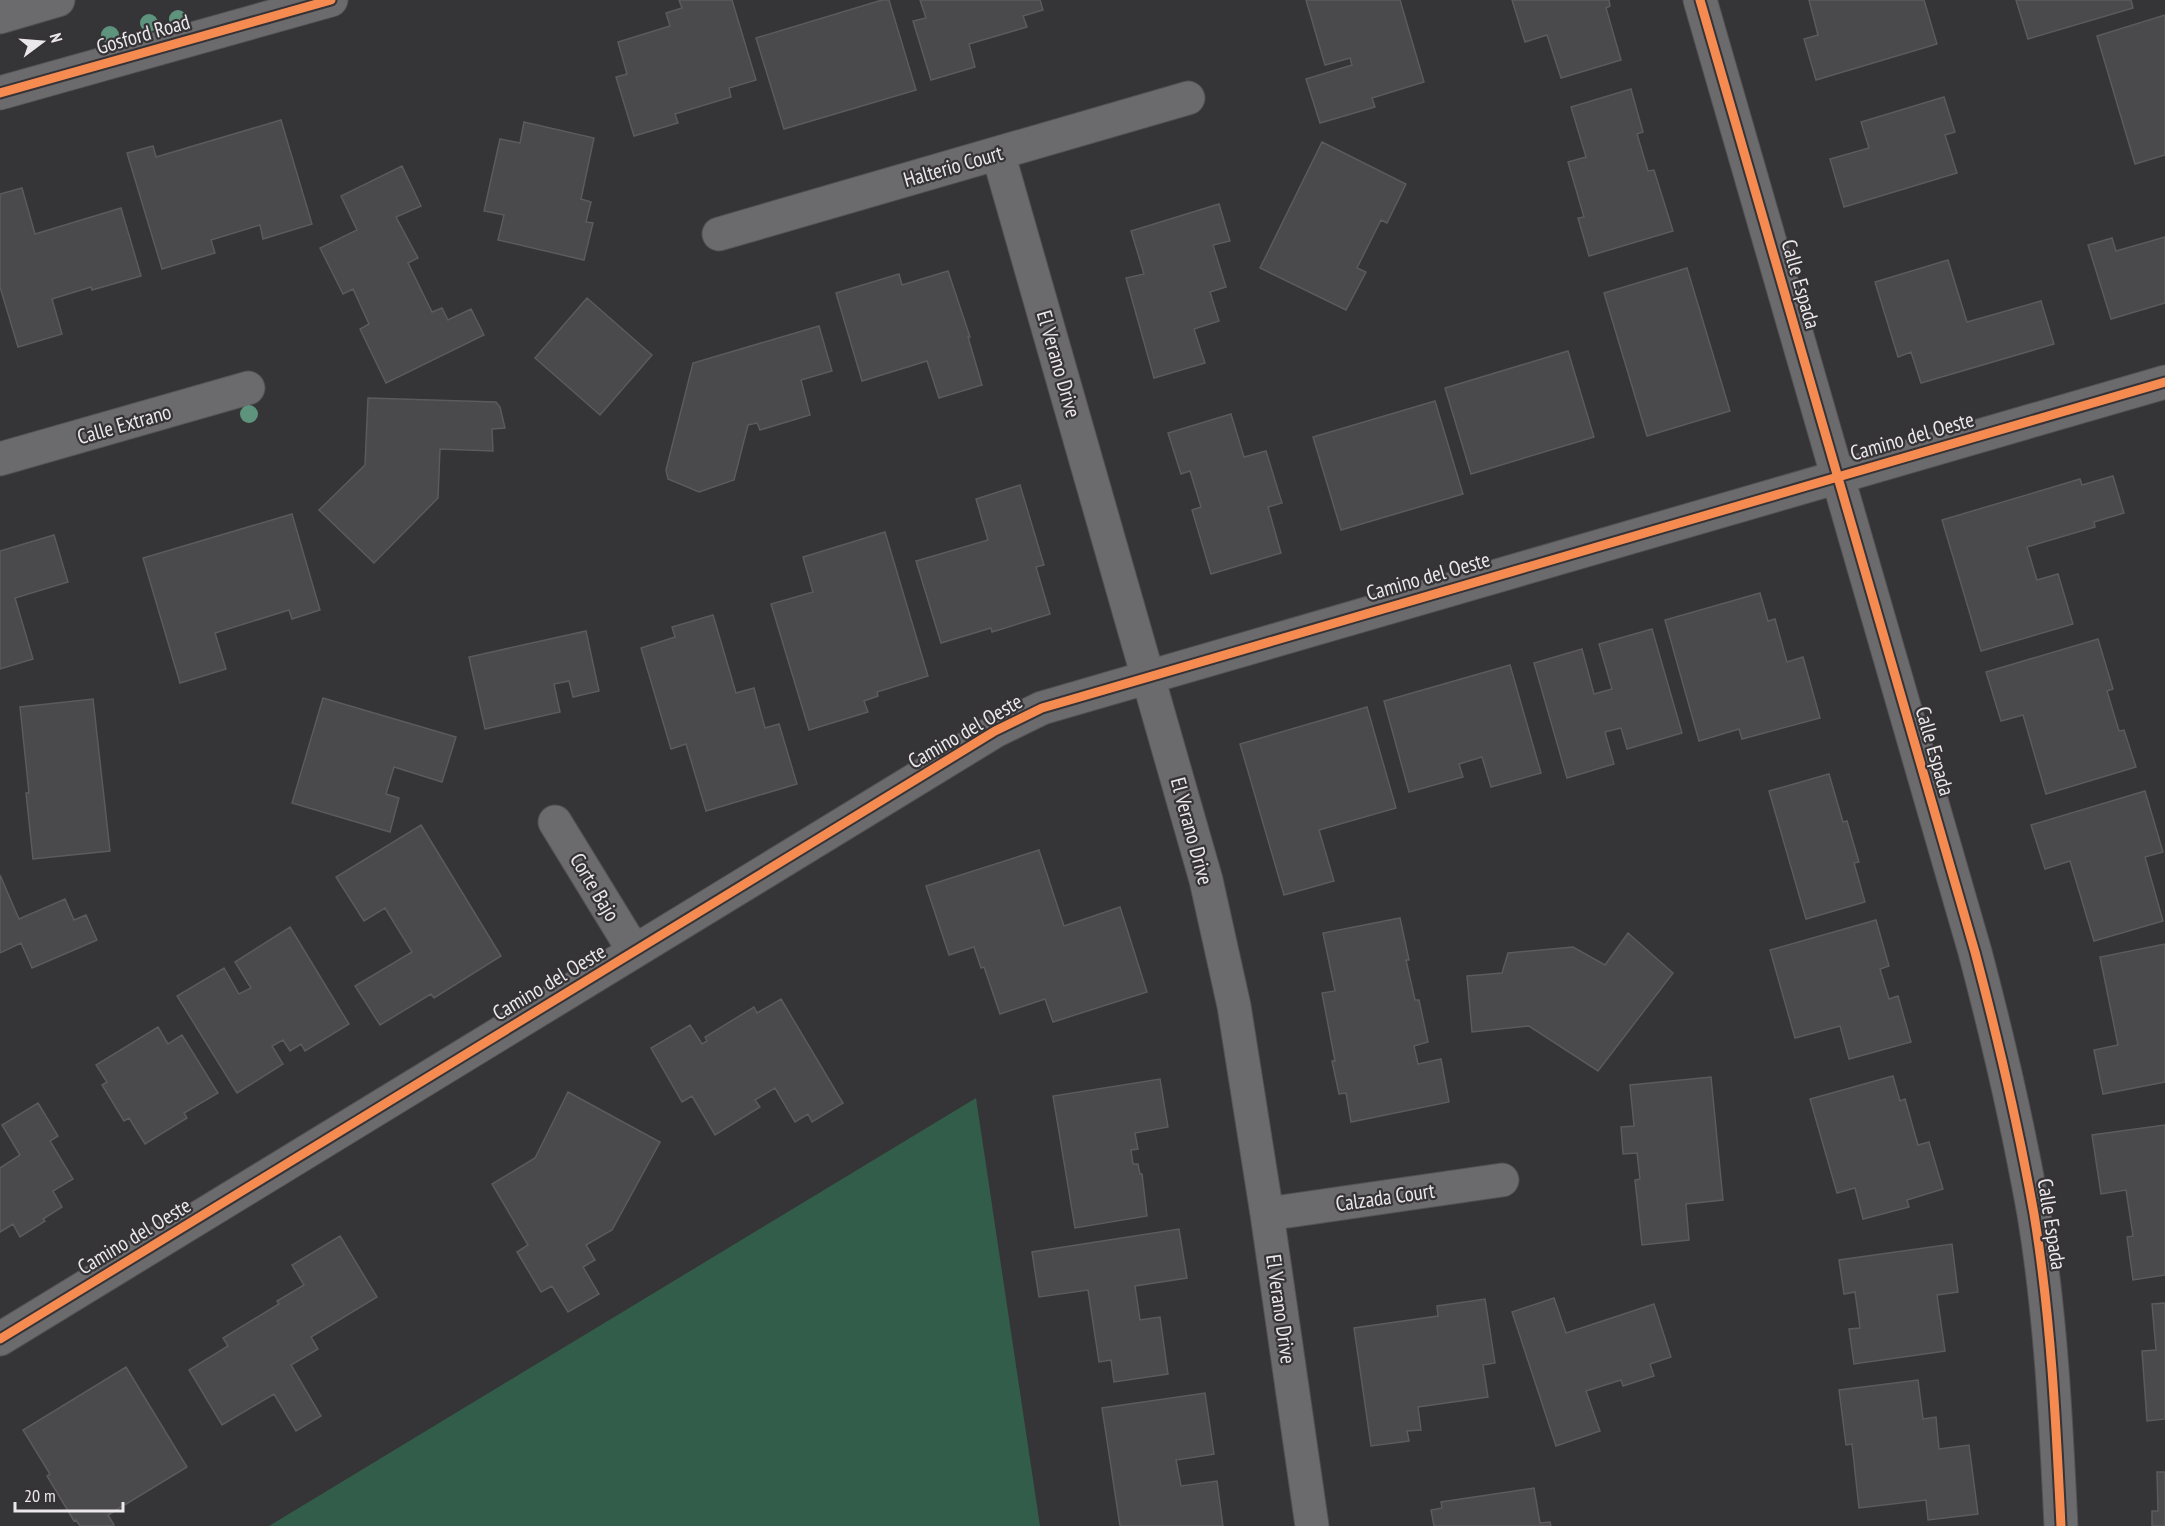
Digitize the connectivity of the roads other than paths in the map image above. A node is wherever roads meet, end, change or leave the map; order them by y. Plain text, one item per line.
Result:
1 (58, 0) edge
2 (331, 0) edge
3 (1700, 0) edge
4 (0, 17) edge
5 (0, 93) edge
6 (1188, 98) dead end
7 (998, 153) junction
8 (719, 234) dead end
9 (2165, 381) edge
10 (248, 388) dead end
11 (0, 459) edge
12 (1838, 476) junction
13 (1149, 676) junction
14 (555, 822) dead end
15 (634, 951) junction
16 (1502, 1180) dead end
17 (1267, 1214) junction
18 (0, 1339) edge
19 (1312, 1526) edge
20 (2061, 1526) edge

1 - 4 street
2 - 5 street, Gosford Road
3 - 12 street, Calle Espada
6 - 7 street, Halterio Court
7 - 8 street, Halterio Court
7 - 13 street, El Verano Drive
9 - 12 street, Camino del Oeste
10 - 11 street, Calle Extrano
12 - 13 street, Camino del Oeste
12 - 20 street, Calle Espada
13 - 15 street, Camino del Oeste
13 - 17 street, El Verano Drive
14 - 15 street, Corte Bajo
15 - 18 street, Camino del Oeste
16 - 17 street, Calzada Court
17 - 19 street, El Verano Drive

